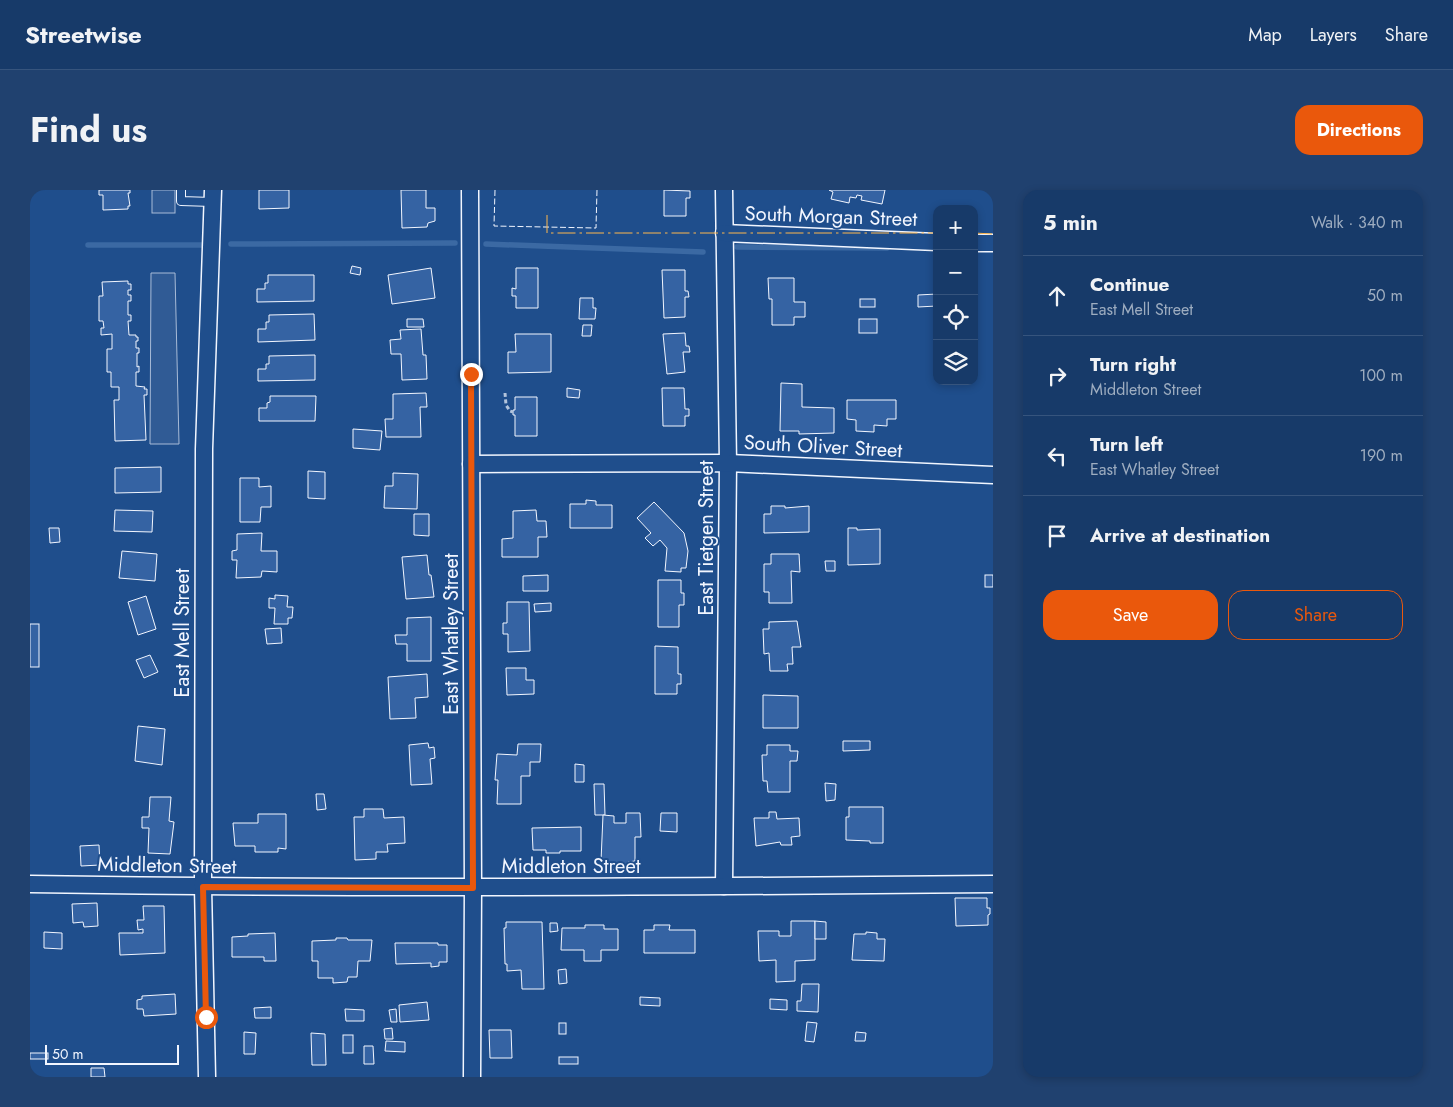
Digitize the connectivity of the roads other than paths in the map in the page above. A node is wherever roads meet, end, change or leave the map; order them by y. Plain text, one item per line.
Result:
1 (181, 190) edge
2 (470, 190) edge
3 (724, 190) edge
4 (212, 196) edge
5 (724, 233) junction
6 (933, 242) edge
7 (978, 243) edge
8 (993, 243) edge
9 (728, 463) junction
10 (471, 464) junction
11 (993, 475) edge
12 (30, 884) edge
13 (993, 884) edge
14 (724, 886) junction
15 (203, 887) junction
16 (473, 888) junction
17 (207, 1077) edge
18 (472, 1077) edge

1 - 4 lane
2 - 10 street, East Whatley Street
3 - 5 street, East Tietgen Street
4 - 15 street, East Mell Street
5 - 6 street, South Morgan Street
5 - 9 street, East Tietgen Street
7 - 8 street
9 - 10 street, South Oliver Street
9 - 11 street, South Oliver Street
9 - 14 street, East Tietgen Street
10 - 16 street, East Whatley Street
12 - 15 street, Middleton Street
13 - 14 street, Middleton Street
14 - 16 street, Middleton Street
15 - 16 street, Middleton Street
15 - 17 street, East Mell Street
16 - 18 street, East Whatley Street

